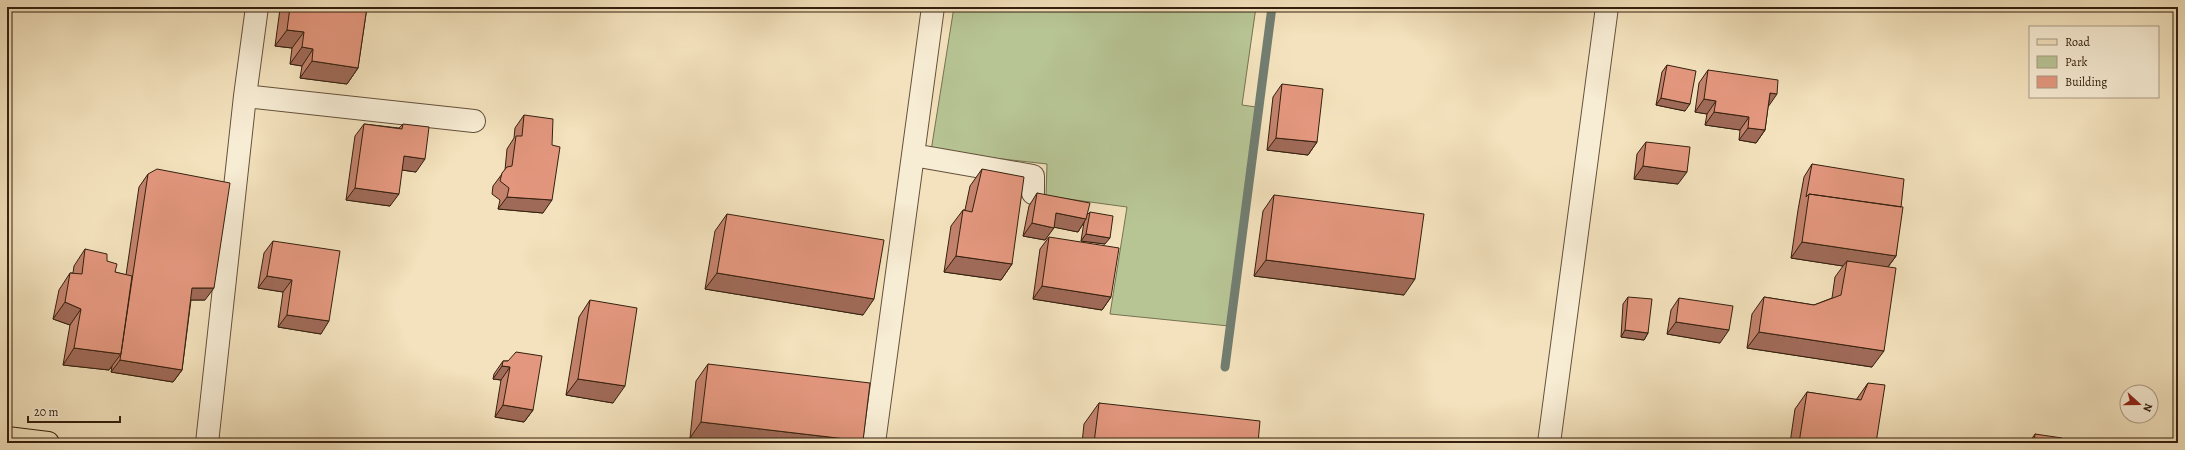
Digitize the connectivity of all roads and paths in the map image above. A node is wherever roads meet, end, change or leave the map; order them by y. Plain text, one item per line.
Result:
1 (257, 7) edge
2 (933, 7) edge
3 (1607, 7) edge
4 (245, 96) junction
5 (474, 122) dead end
6 (913, 155) junction
7 (1033, 193) dead end
8 (7, 438) edge
9 (48, 443) edge
10 (207, 443) edge
11 (874, 443) edge
12 (1549, 443) edge

1 - 4 street
2 - 6 street
3 - 12 street
4 - 5 street
4 - 10 street
6 - 7 street
6 - 11 street
8 - 9 main road

